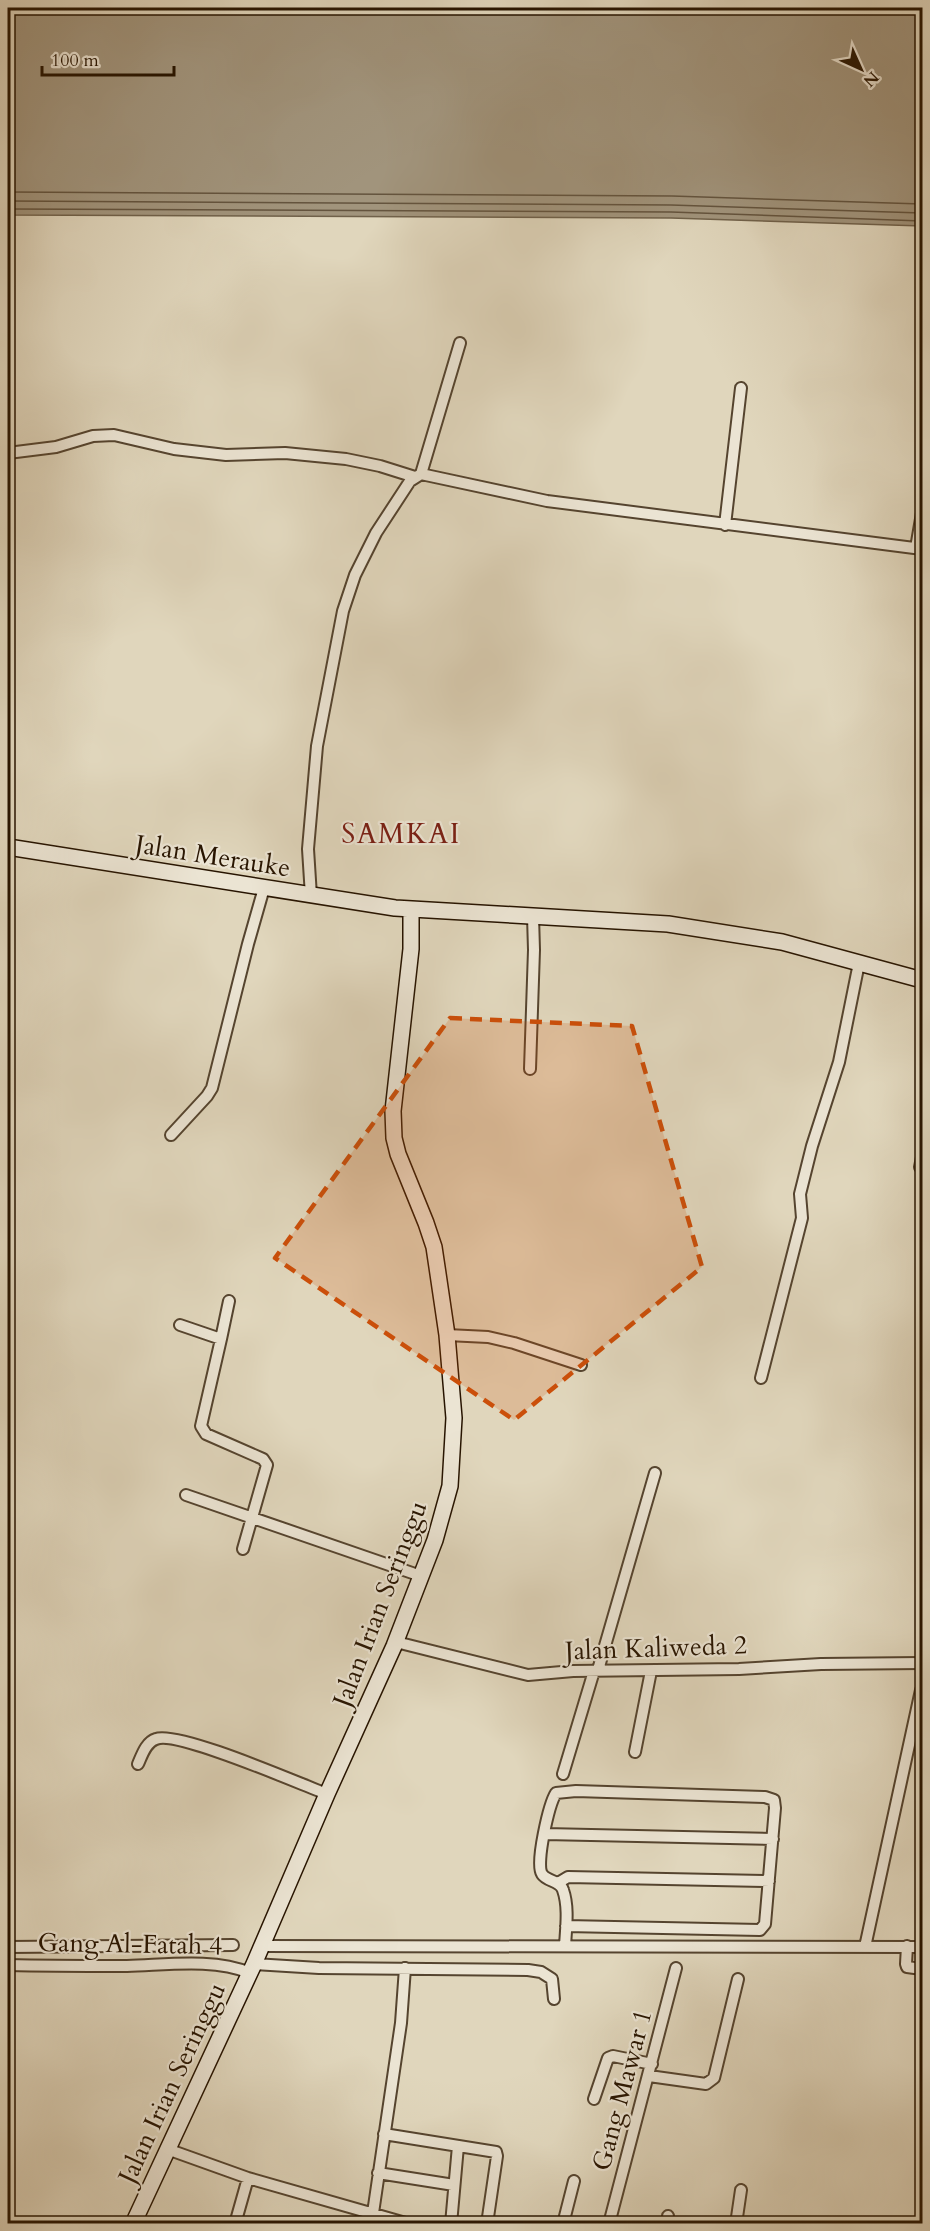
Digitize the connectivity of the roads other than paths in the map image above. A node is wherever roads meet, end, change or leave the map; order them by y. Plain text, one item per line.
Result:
1 (460, 343) dead end
2 (741, 388) dead end
3 (8, 453) edge
4 (418, 475) junction
5 (922, 513) edge
6 (725, 525) junction
7 (919, 549) edge
8 (8, 847) edge
9 (264, 888) junction
10 (311, 896) junction
11 (411, 909) junction
12 (533, 916) junction
13 (859, 963) junction
14 (922, 980) edge
15 (530, 1070) dead end
16 (171, 1134) dead end
17 (229, 1301) dead end
18 (180, 1325) dead end
19 (447, 1335) junction
20 (221, 1339) junction
21 (581, 1365) dead end
22 (761, 1378) dead end
23 (655, 1473) dead end
24 (186, 1495) dead end
25 (252, 1519) junction
26 (243, 1549) dead end
27 (421, 1576) junction
28 (396, 1642) junction
29 (922, 1663) edge
30 (596, 1670) junction
31 (651, 1671) junction
32 (921, 1690) dead end
33 (635, 1752) dead end
34 (138, 1764) dead end
35 (563, 1774) dead end
36 (327, 1794) junction
37 (545, 1834) junction
38 (773, 1839) junction
39 (769, 1881) junction
40 (558, 1883) junction
41 (566, 1926) junction
42 (652, 1928) junction
43 (233, 1945) dead end
44 (565, 1946) junction
45 (652, 1946) junction
46 (8, 1947) edge
47 (865, 1947) junction
48 (922, 1947) edge
49 (906, 1949) junction
50 (256, 1960) junction
51 (8, 1965) edge
52 (405, 1968) junction
53 (676, 1968) dead end
54 (922, 1969) edge
55 (738, 1979) dead end
56 (554, 1999) dead end
57 (652, 2064) junction
58 (649, 2076) junction
59 (594, 2099) dead end
60 (384, 2134) junction
61 (458, 2146) junction
62 (167, 2150) junction
63 (378, 2173) junction
64 (248, 2178) junction
65 (574, 2181) dead end
66 (454, 2185) junction
67 (741, 2190) dead end
68 (373, 2213) junction
69 (385, 2220) edge
70 (134, 2223) edge
71 (234, 2223) edge
72 (409, 2223) edge
73 (451, 2223) edge
74 (487, 2223) edge
75 (563, 2223) edge
76 (609, 2223) edge
77 (736, 2223) edge

1 - 4 street
2 - 6 street
3 - 4 street
4 - 6 street
4 - 10 street
5 - 7 street
6 - 7 street
8 - 9 street, Jalan Merauke
9 - 10 street, Jalan Merauke
9 - 16 street
10 - 11 street, Jalan Merauke
11 - 12 street, Jalan Merauke
11 - 19 street, Jalan Irian Seringgu
12 - 13 street, Jalan Merauke
12 - 15 street
13 - 14 street, Jalan Merauke
13 - 22 street
17 - 20 street
18 - 20 street
19 - 21 street
19 - 27 street, Jalan Irian Seringgu
20 - 25 street
23 - 30 street
24 - 25 street
25 - 26 street
25 - 27 street
27 - 28 street, Jalan Irian Seringgu
28 - 30 street, Jalan Kaliweda 2
28 - 36 street, Jalan Irian Seringgu
29 - 31 street, Jalan Kaliweda 2
30 - 31 street, Jalan Kaliweda 2
30 - 35 street
31 - 33 street
32 - 47 street
34 - 36 street
36 - 50 street, Jalan Irian Seringgu
37 - 38 street
37 - 38 street
37 - 40 street
38 - 39 street
39 - 40 street
39 - 42 street
40 - 41 street
41 - 42 street
41 - 44 street
42 - 45 street
43 - 46 street
44 - 45 street
44 - 50 street
45 - 47 street
47 - 49 street
48 - 49 street
49 - 54 street
50 - 51 street, Gang Al-Fatah 4
50 - 52 street
50 - 62 street, Jalan Irian Seringgu
52 - 56 street
52 - 60 street
53 - 57 street, Gang Mawar 1
55 - 58 street
57 - 58 street, Gang Mawar 1
57 - 59 street
58 - 76 street, Gang Mawar 1
60 - 61 street
60 - 63 street
61 - 66 street
61 - 74 street
62 - 64 street
62 - 70 street, Jalan Irian Seringgu
63 - 66 street
63 - 68 street
64 - 68 street
64 - 71 street
65 - 75 street
66 - 73 street
67 - 77 street
68 - 69 street
69 - 72 street

